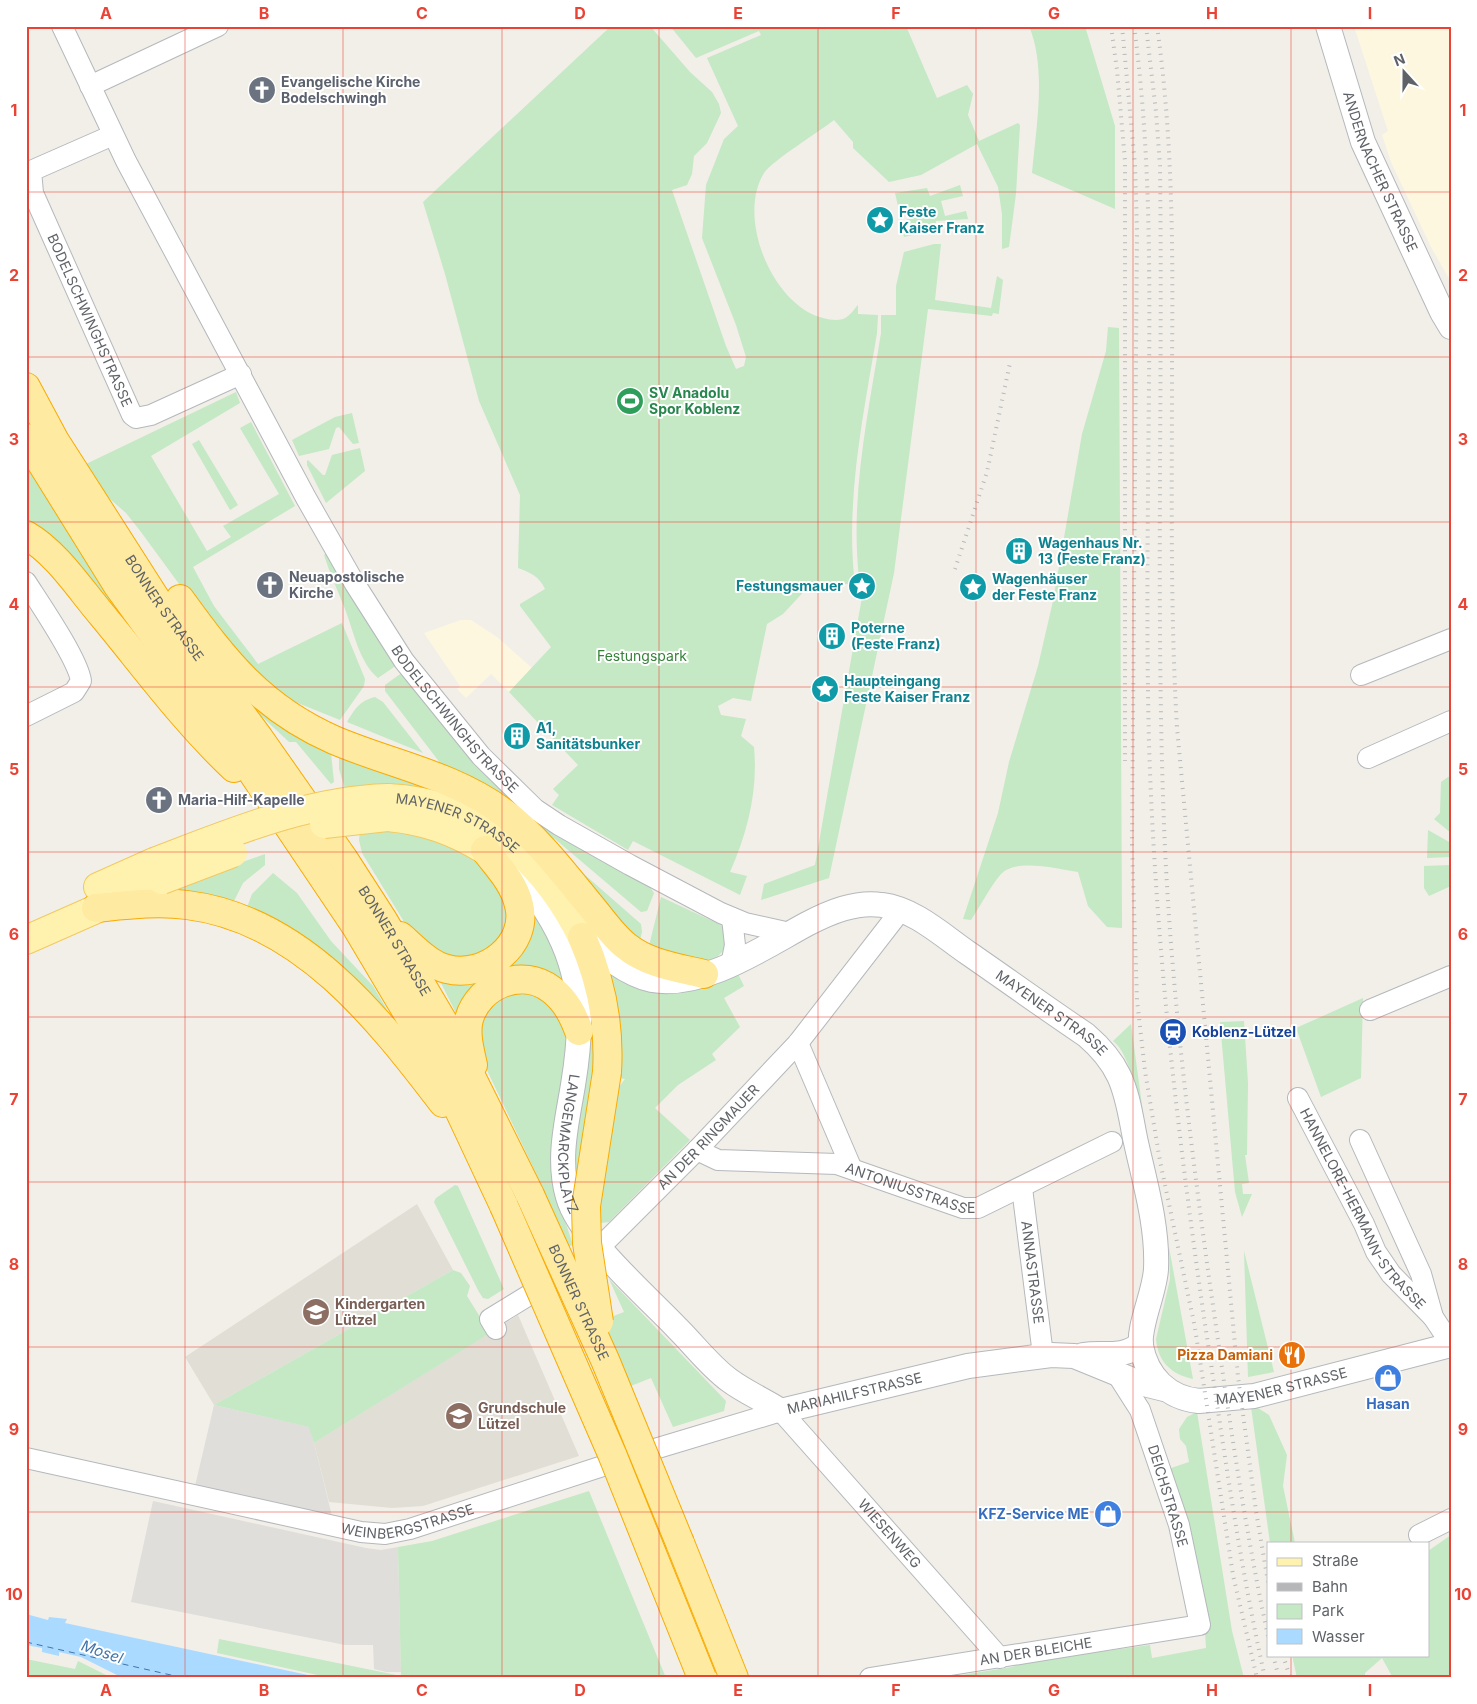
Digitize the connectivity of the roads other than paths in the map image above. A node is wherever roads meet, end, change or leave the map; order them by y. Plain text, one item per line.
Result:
1 (62, 26) edge
2 (218, 26) edge
3 (1328, 26) edge
4 (189, 32) edge
5 (90, 86) junction
6 (113, 135) junction
7 (28, 167) edge
8 (1448, 319) edge
9 (241, 374) junction
10 (26, 387) edge
11 (26, 438) edge
12 (84, 486) junction
13 (26, 535) edge
14 (26, 582) edge
15 (1451, 639) edge
16 (1362, 675) dead end
17 (26, 716) edge
18 (1451, 721) edge
19 (1368, 758) dead end
20 (270, 799) junction
21 (388, 807) junction
22 (485, 850) junction
23 (158, 871) junction
24 (96, 908) junction
25 (901, 910) junction
26 (732, 918) junction
27 (383, 920) junction
28 (26, 921) edge
29 (790, 933) junction
30 (582, 937) junction
31 (26, 940) edge
32 (625, 957) junction
33 (731, 964) junction
34 (704, 974) joint
35 (1451, 976) edge
36 (1370, 1010) dead end
37 (579, 1031) junction
38 (798, 1043) junction
39 (478, 1091) junction
40 (1298, 1098) dead end
41 (1360, 1140) dead end
42 (1112, 1142) dead end
43 (477, 1148) junction
44 (697, 1150) junction
45 (851, 1167) junction
46 (1022, 1188) junction
47 (600, 1248) junction
48 (1433, 1317) junction
49 (496, 1329) dead end
50 (1141, 1344) junction
51 (1451, 1345) edge
52 (1043, 1355) junction
53 (1074, 1356) junction
54 (605, 1360) junction
55 (1117, 1374) junction
56 (1164, 1389) junction
57 (781, 1411) junction
58 (26, 1458) edge
59 (1451, 1519) edge
60 (1419, 1535) dead end
61 (1200, 1625) joint
62 (1000, 1658) junction
63 (702, 1678) edge
64 (734, 1678) edge
65 (870, 1678) edge

1 - 5 street, BODELSCHWINGHSTRASSE
2 - 4 street
3 - 8 street, ANDERNACHER STRASSE
4 - 5 street
5 - 6 street, BODELSCHWINGHSTRASSE
6 - 7 street, BODELSCHWINGHSTRASSE
6 - 9 street, BODELSCHWINGHSTRASSE
7 - 9 street, BODELSCHWINGHSTRASSE
9 - 26 street, BODELSCHWINGHSTRASSE
10 - 12 highway, BONNER STRASSE
11 - 20 highway, BONNER STRASSE
12 - 27 highway, BONNER STRASSE
12 - 32 highway
13 - 20 highway
14 - 17 street
15 - 16 street
18 - 19 street
20 - 43 highway, BONNER STRASSE
21 - 22 main road, MAYENER STRASSE
21 - 23 main road, MAYENER STRASSE, bridge
21 - 30 main road, MAYENER STRASSE
22 - 27 highway
22 - 37 street, MAYENER STRASSE
23 - 24 main road, MAYENER STRASSE
23 - 28 main road, MAYENER STRASSE
24 - 31 main road, MAYENER STRASSE
24 - 43 highway
25 - 29 street, MAYENER STRASSE
25 - 38 street, AN DER RINGMAUER
25 - 50 street, MAYENER STRASSE
26 - 29 street, BODELSCHWINGHSTRASSE
26 - 33 street
27 - 39 highway, BONNER STRASSE
29 - 33 street, MAYENER STRASSE
30 - 32 street, MAYENER STRASSE
30 - 54 highway, bridge
32 - 34 highway
33 - 34 street, MAYENER STRASSE
35 - 36 street
37 - 39 highway
37 - 47 street, LANGEMARCKPLATZ
38 - 44 street, AN DER RINGMAUER
38 - 45 street
39 - 54 highway, BONNER STRASSE, bridge
40 - 48 street, HANNELORE-HERMANN-STRASSE
41 - 48 street
42 - 46 street, ANTONIUSSTRASSE
43 - 63 highway, BONNER STRASSE, bridge
44 - 45 street, ANTONIUSSTRASSE
44 - 47 street, AN DER RINGMAUER
45 - 46 street, ANTONIUSSTRASSE
46 - 52 street, ANNASTRASSE
47 - 49 street, AN DER RINGMAUER
47 - 57 street, MARIAHILFSTRASSE
48 - 51 street
50 - 53 street
50 - 56 street
51 - 56 street, MAYENER STRASSE
52 - 53 street, MARIAHILFSTRASSE
52 - 57 street, MARIAHILFSTRASSE
53 - 55 street, MARIAHILFSTRASSE
54 - 64 highway, BONNER STRASSE, bridge
55 - 56 street, MARIAHILFSTRASSE
55 - 61 street, DEICHSTRASSE
57 - 58 street, WEINBERGSTRASSE
57 - 62 street, WIESENWEG
59 - 60 street
61 - 62 street, AN DER BLEICHE
62 - 65 street, AN DER BLEICHE

